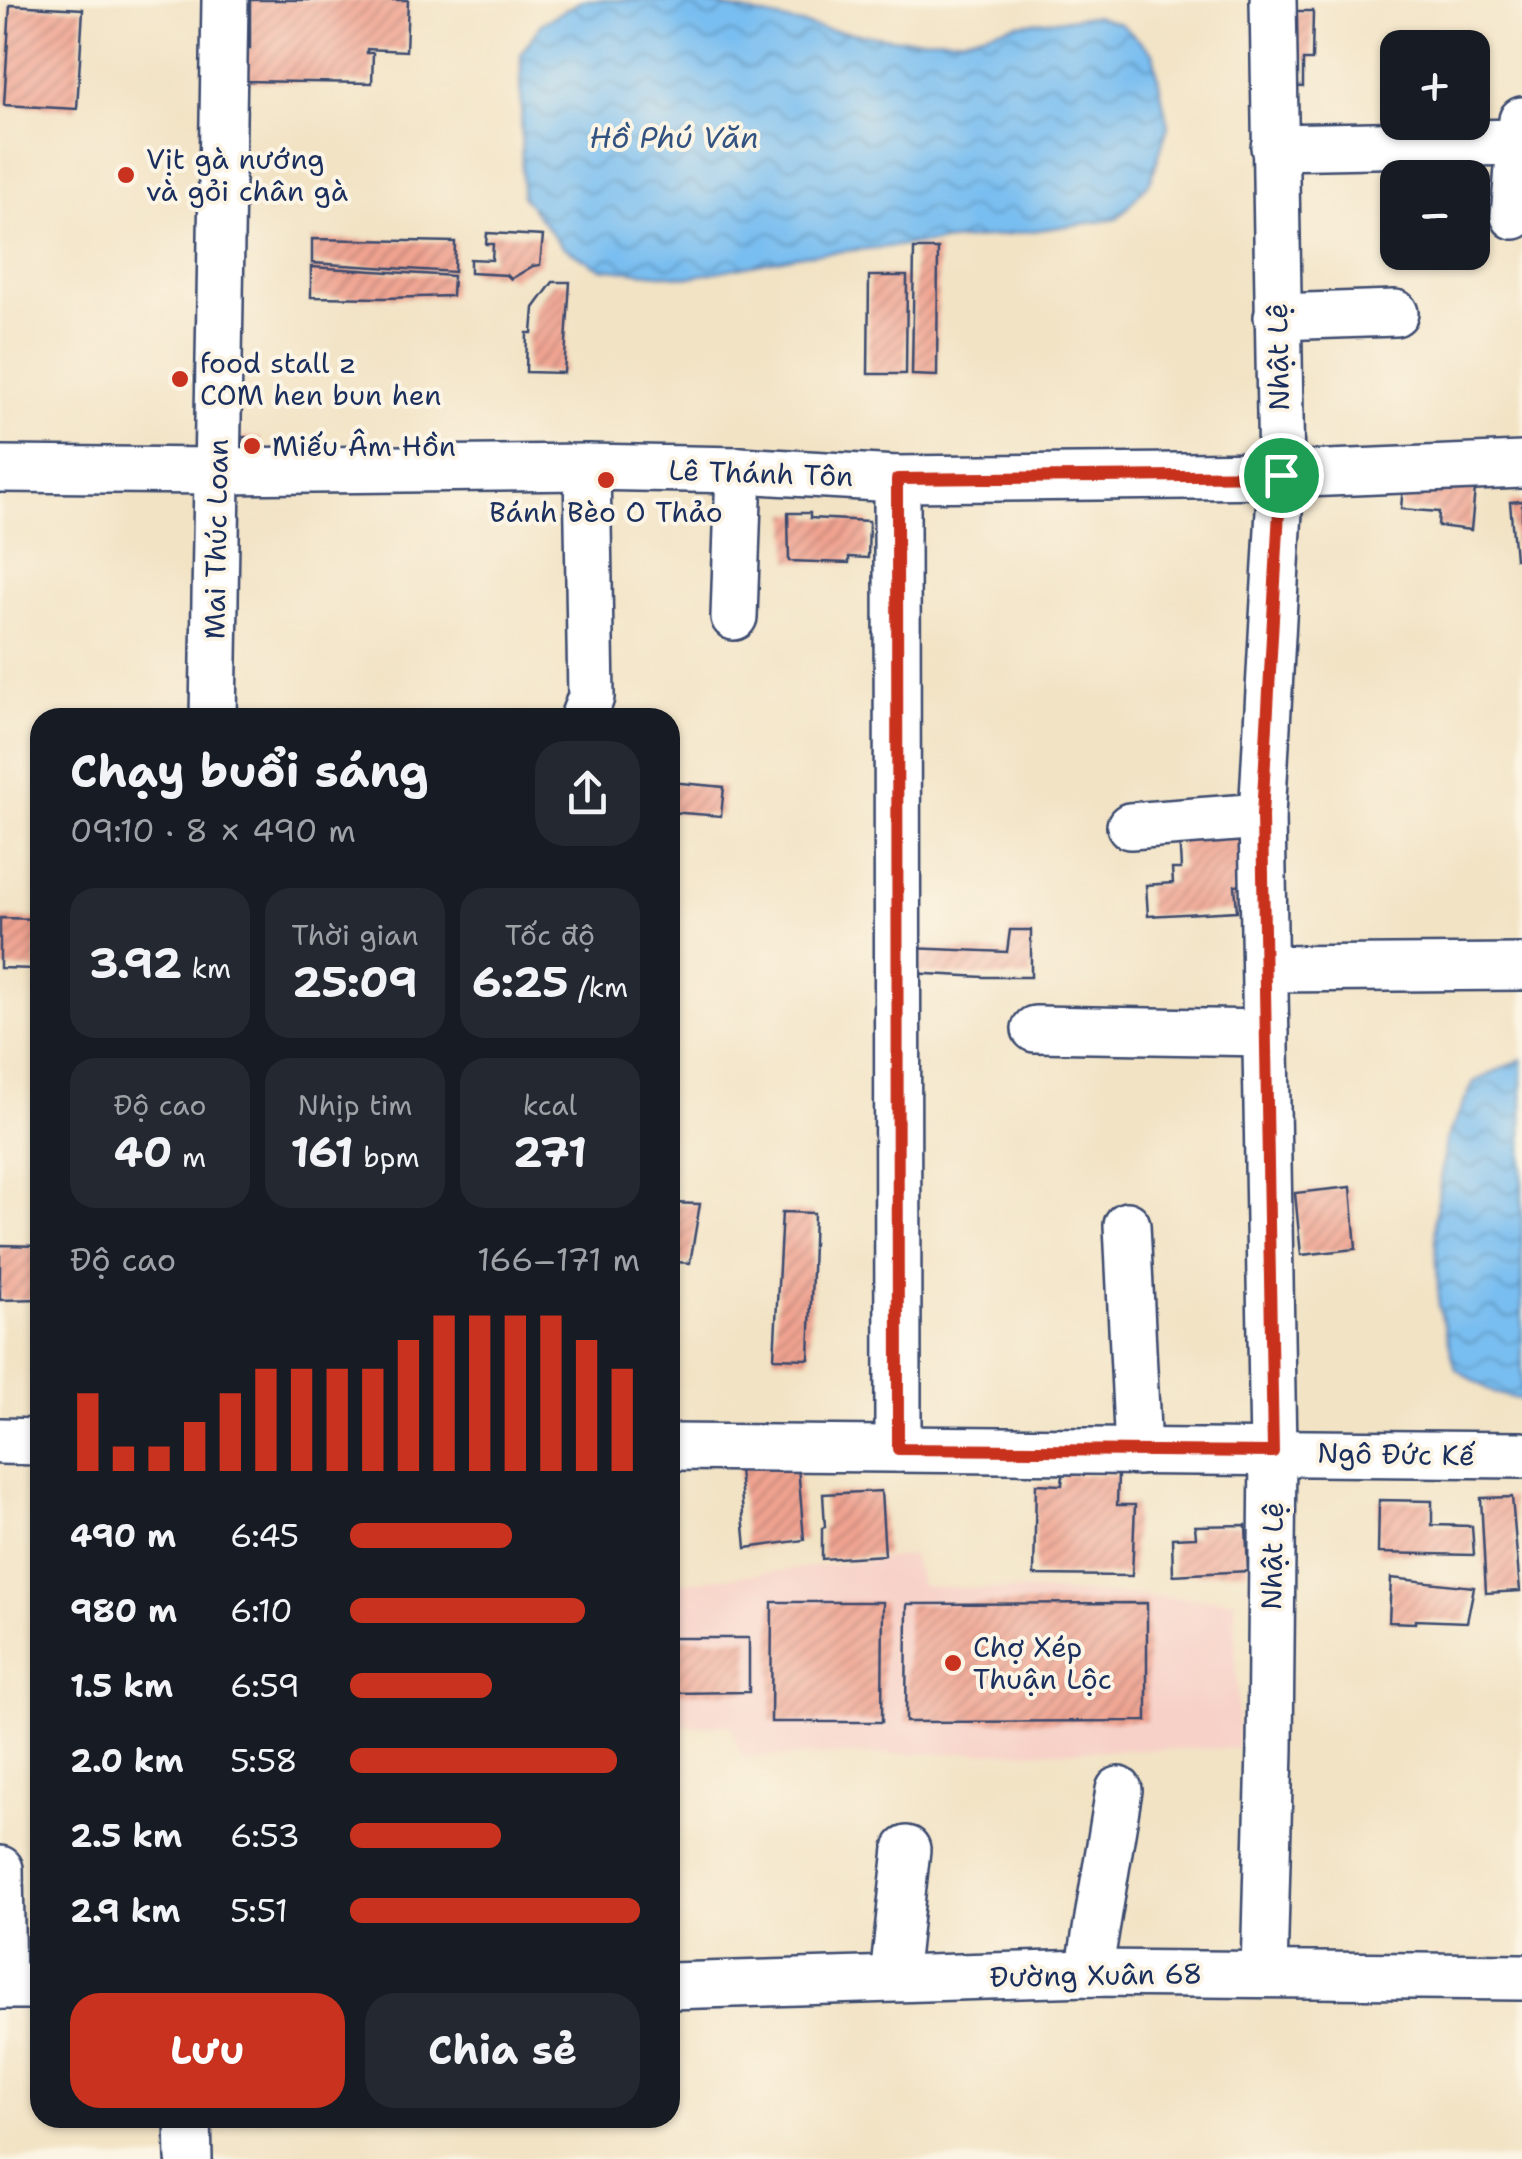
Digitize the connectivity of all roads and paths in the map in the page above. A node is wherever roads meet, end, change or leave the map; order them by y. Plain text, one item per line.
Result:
1 (225, 0) edge
2 (1273, 0) edge
3 (1521, 131) edge
4 (1274, 147) junction
5 (1514, 216) dead end
6 (1396, 313) dead end
7 (1277, 317) junction
8 (1522, 465) edge
9 (586, 467) junction
10 (0, 468) edge
11 (739, 470) junction
12 (217, 471) junction
13 (1281, 475) junction
14 (897, 479) junction
15 (734, 617) dead end
16 (213, 708) edge
17 (586, 708) edge
18 (1262, 816) junction
19 (1130, 826) dead end
20 (1522, 967) edge
21 (1265, 968) junction
22 (1035, 1029) dead end
23 (1266, 1033) junction
24 (1127, 1225) dead end
25 (0, 1441) edge
26 (30, 1442) edge
27 (680, 1447) edge
28 (898, 1449) junction
29 (1138, 1452) junction
30 (1273, 1452) junction
31 (1522, 1455) edge
32 (1119, 1790) dead end
33 (907, 1850) dead end
34 (0, 1870) edge
35 (1090, 1974) junction
36 (1264, 1974) junction
37 (1522, 1977) edge
38 (894, 1978) junction
39 (14, 1986) edge
40 (680, 1986) edge
41 (188, 2128) edge
42 (189, 2159) edge

1 - 12 street, Mai Thúc Loan
2 - 4 street, Nhật Lệ
3 - 4 street
3 - 5 street
4 - 7 street, Nhật Lệ
6 - 7 street
7 - 13 street, Nhật Lệ
8 - 13 street, Lê Thánh Tôn
9 - 11 street, Lê Thánh Tôn
9 - 12 street, Lê Thánh Tôn
9 - 17 street
10 - 12 street, Lê Thánh Tôn
11 - 14 street, Lê Thánh Tôn
11 - 15 street
12 - 16 street, Mai Thúc Loan
13 - 14 street, Lê Thánh Tôn
13 - 18 street, Nhật Lệ
14 - 28 street
18 - 19 street
18 - 21 street, Nhật Lệ
20 - 21 street
21 - 23 street, Nhật Lệ
22 - 23 street
23 - 30 street, Nhật Lệ
24 - 29 street
25 - 26 street
27 - 28 street, Ngô Đức Kế
28 - 29 street, Ngô Đức Kế
29 - 30 street, Ngô Đức Kế
30 - 31 street, Ngô Đức Kế
30 - 36 street, Nhật Lệ
32 - 35 street
33 - 38 street
34 - 39 street
35 - 36 street, Đường Xuân 68
35 - 38 street, Đường Xuân 68
36 - 37 street, Đường Xuân 68
38 - 40 street, Đường Xuân 68
41 - 42 street

